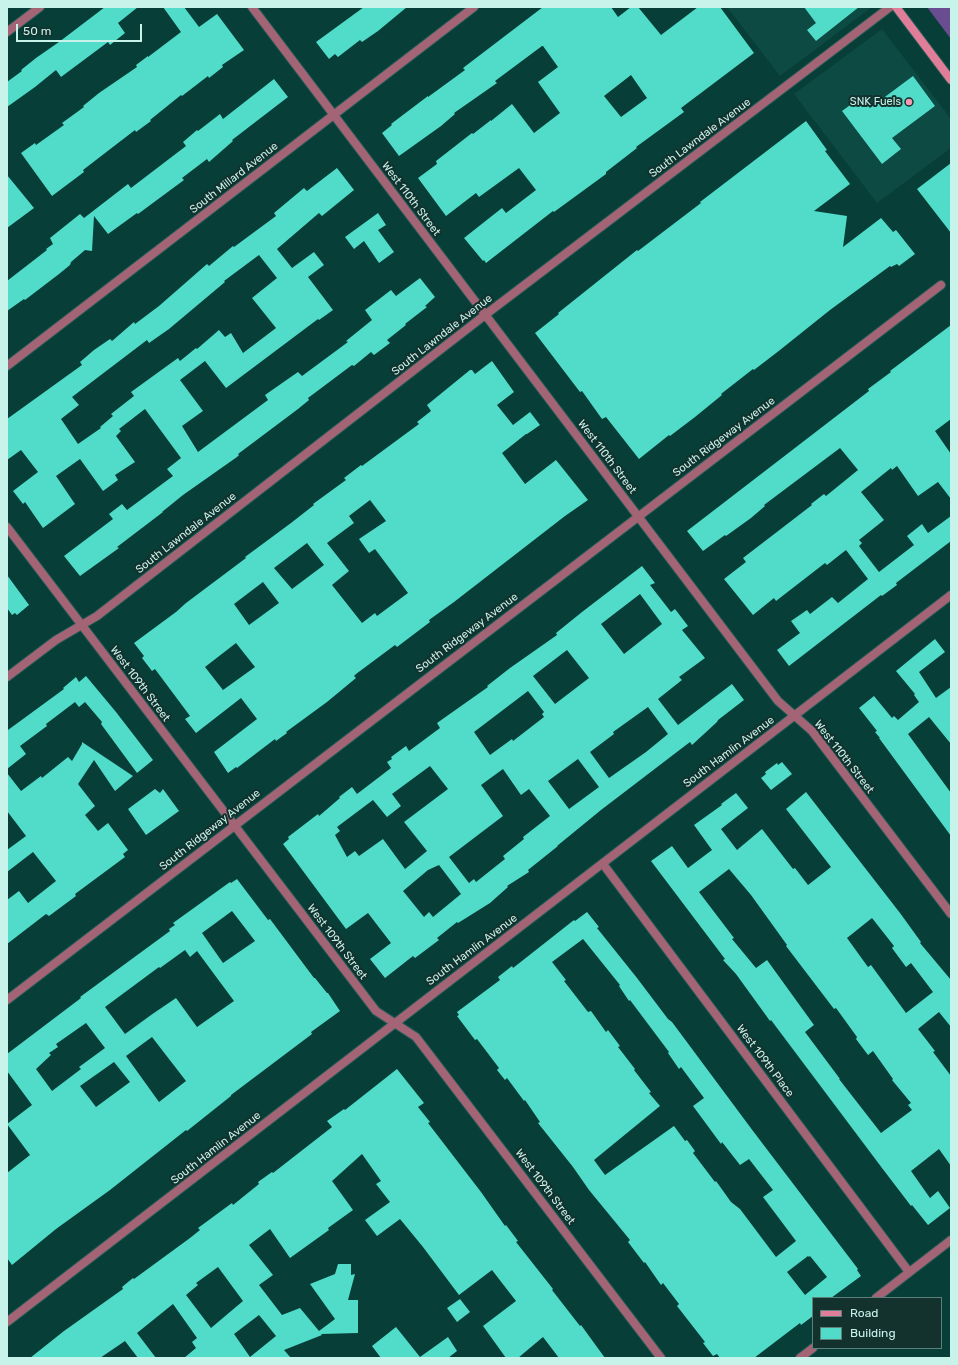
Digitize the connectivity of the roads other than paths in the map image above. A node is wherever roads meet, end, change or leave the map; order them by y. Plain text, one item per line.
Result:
1 (40, 7) edge
2 (252, 7) edge
3 (474, 7) edge
4 (890, 7) edge
5 (896, 7) edge
6 (7, 32) edge
7 (951, 80) edge
8 (334, 115) junction
9 (941, 285) dead end
10 (485, 315) junction
11 (7, 366) edge
12 (638, 517) junction
13 (7, 527) edge
14 (951, 595) edge
15 (81, 625) junction
16 (7, 677) edge
17 (795, 716) junction
18 (234, 825) junction
19 (603, 864) junction
20 (951, 914) edge
21 (7, 1000) edge
22 (395, 1023) junction
23 (951, 1240) edge
24 (909, 1272) junction
25 (877, 1297) edge
26 (7, 1322) edge
27 (812, 1349) edge
28 (661, 1358) edge
29 (800, 1358) edge

1 - 6 street
2 - 8 street, West 110th Street
3 - 8 street, South Millard Avenue
4 - 10 street, South Lawndale Avenue
5 - 7 main road
8 - 10 street, West 110th Street
8 - 11 street, South Millard Avenue
9 - 12 street, South Ridgeway Avenue
10 - 12 street, West 110th Street
10 - 15 street, South Lawndale Avenue
12 - 17 street, West 110th Street
12 - 18 street, South Ridgeway Avenue
13 - 15 street, West 109th Street
14 - 17 street, South Hamlin Avenue
15 - 16 street, South Lawndale Avenue
15 - 18 street, West 109th Street
17 - 19 street, South Hamlin Avenue
17 - 20 street, West 110th Street
18 - 21 street, South Ridgeway Avenue
18 - 22 street, West 109th Street
19 - 22 street, South Hamlin Avenue
19 - 24 street, West 109th Place
22 - 26 street, South Hamlin Avenue
22 - 28 street, West 109th Street
23 - 24 street
24 - 25 street
27 - 29 street

